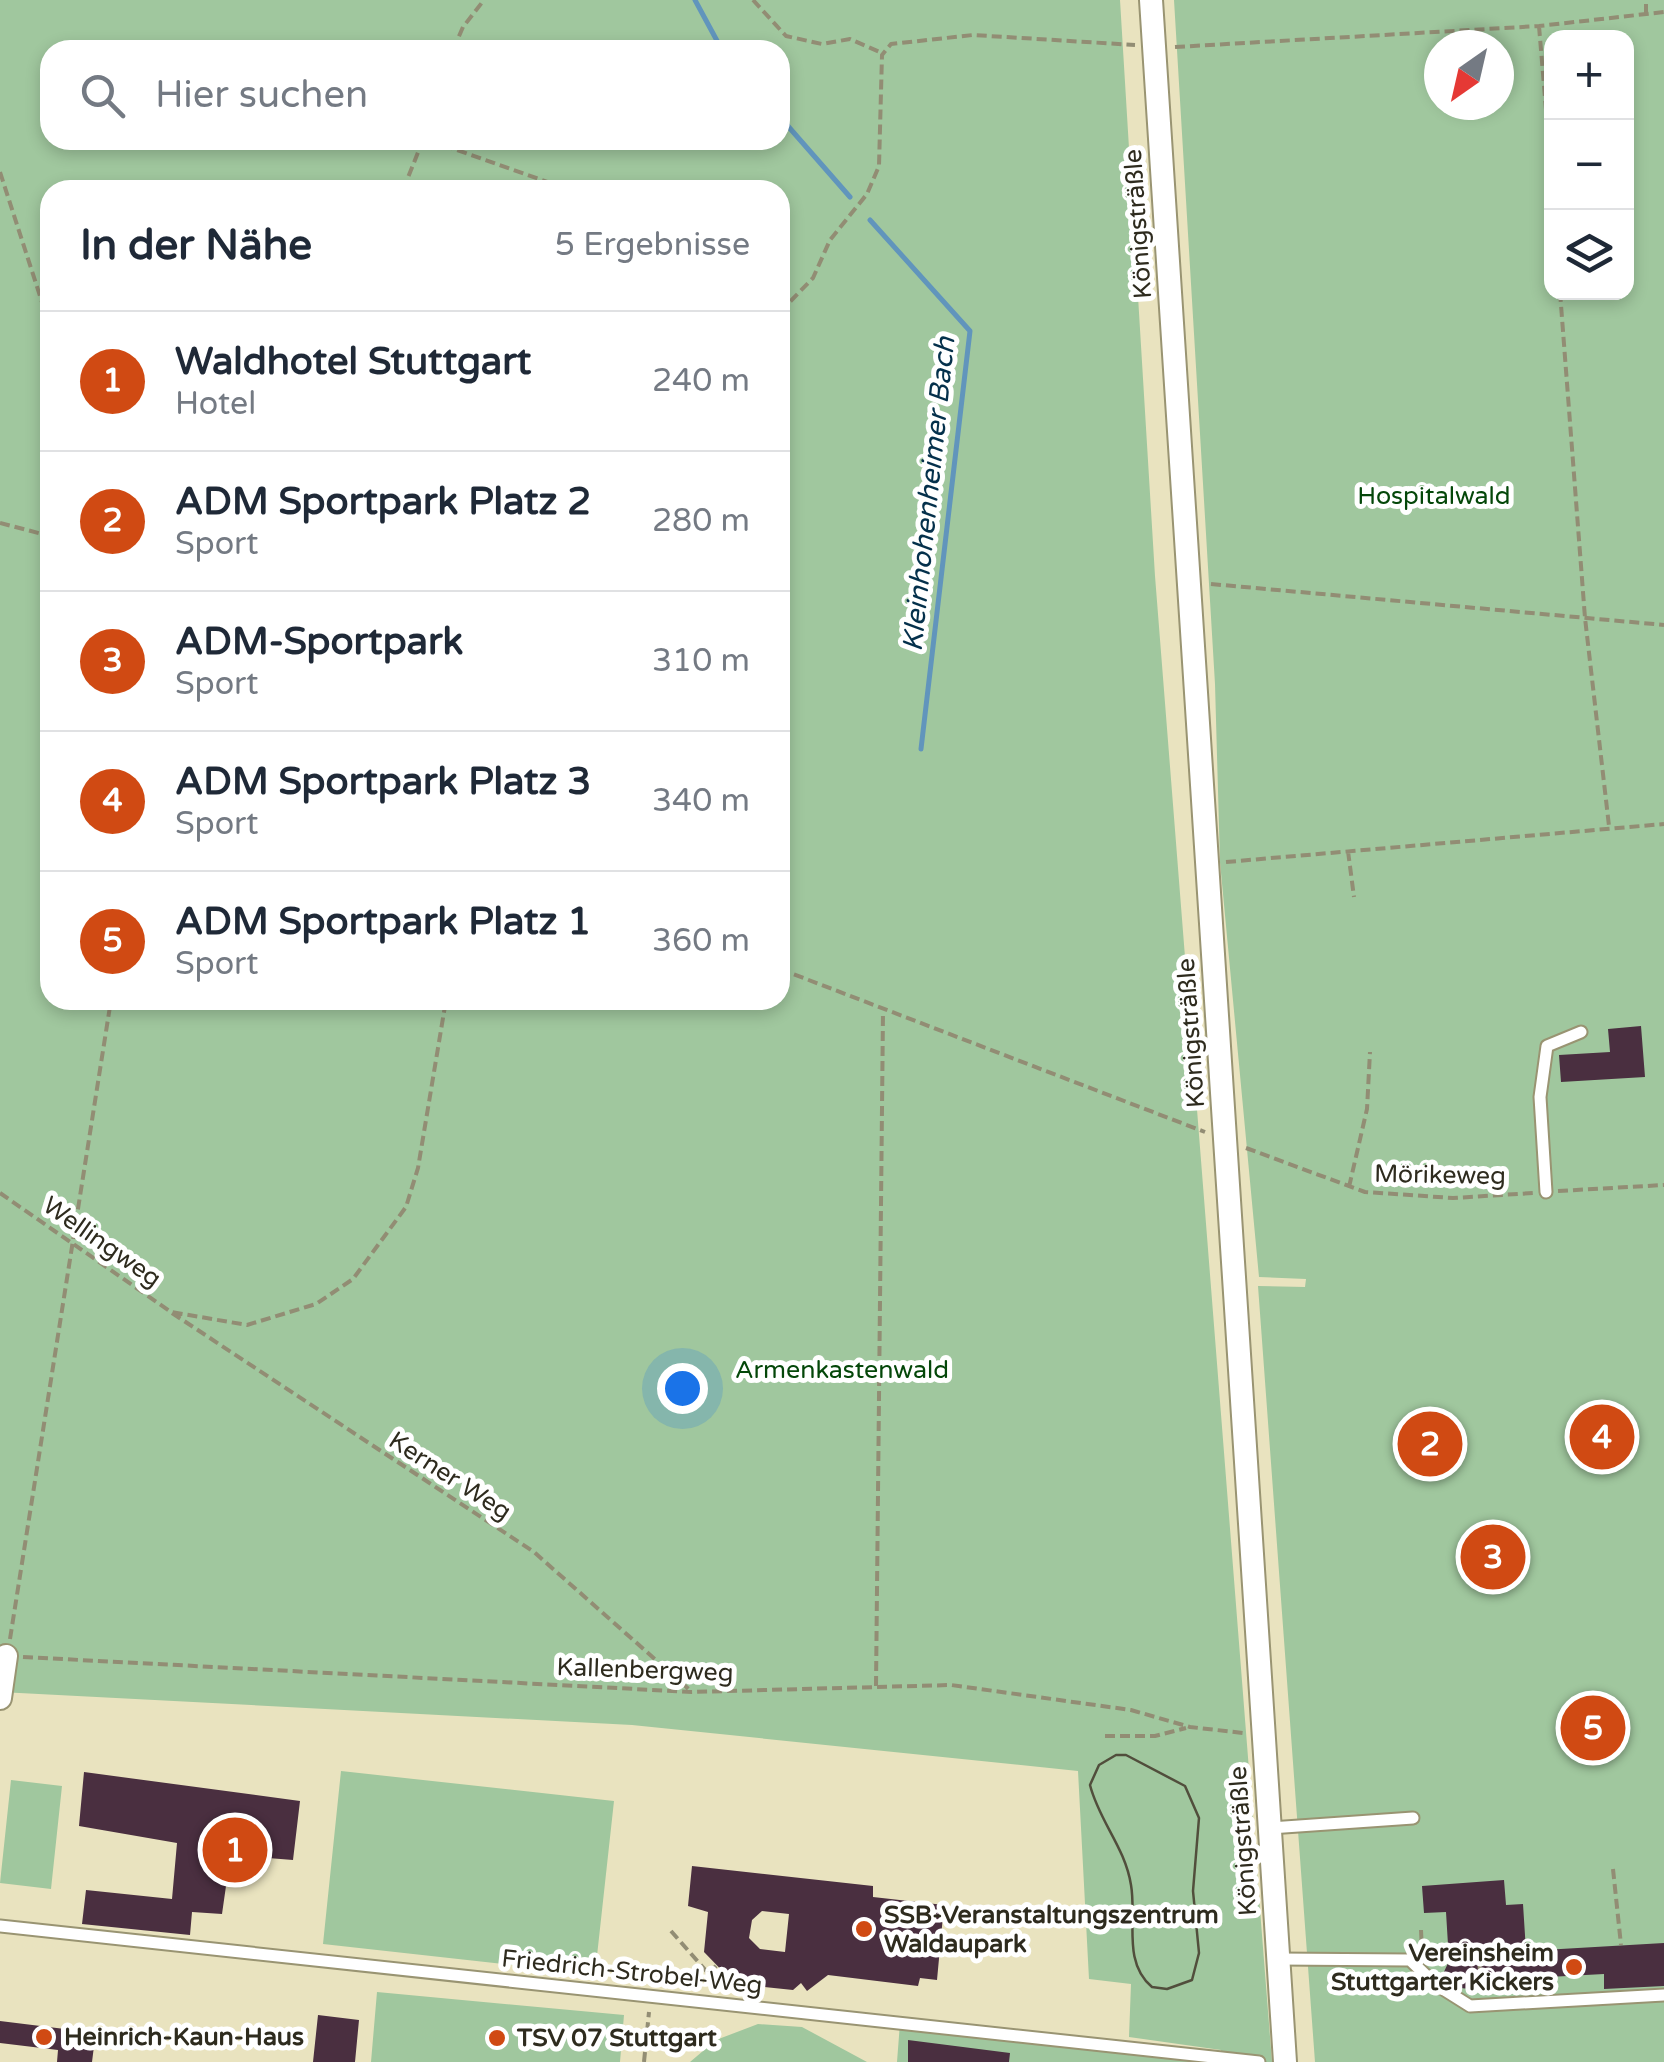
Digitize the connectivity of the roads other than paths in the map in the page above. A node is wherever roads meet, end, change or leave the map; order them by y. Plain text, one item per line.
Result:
1 (1151, 0) edge
2 (1582, 1032) dead end
3 (1546, 1192) road end
4 (6, 1656) road end
5 (0, 1698) edge
6 (1413, 1818) dead end
7 (1270, 1828) junction
8 (0, 1926) edge
9 (1278, 1959) junction
10 (1664, 1994) edge
11 (1259, 2062) edge
12 (1285, 2062) edge

1 - 7 street, Königsträßle
2 - 3 lane
4 - 5 street
6 - 7 lane
7 - 9 street, Königsträßle
8 - 11 lane, Friedrich-Strobel-Weg
9 - 10 lane
9 - 12 street, Königsträßle

